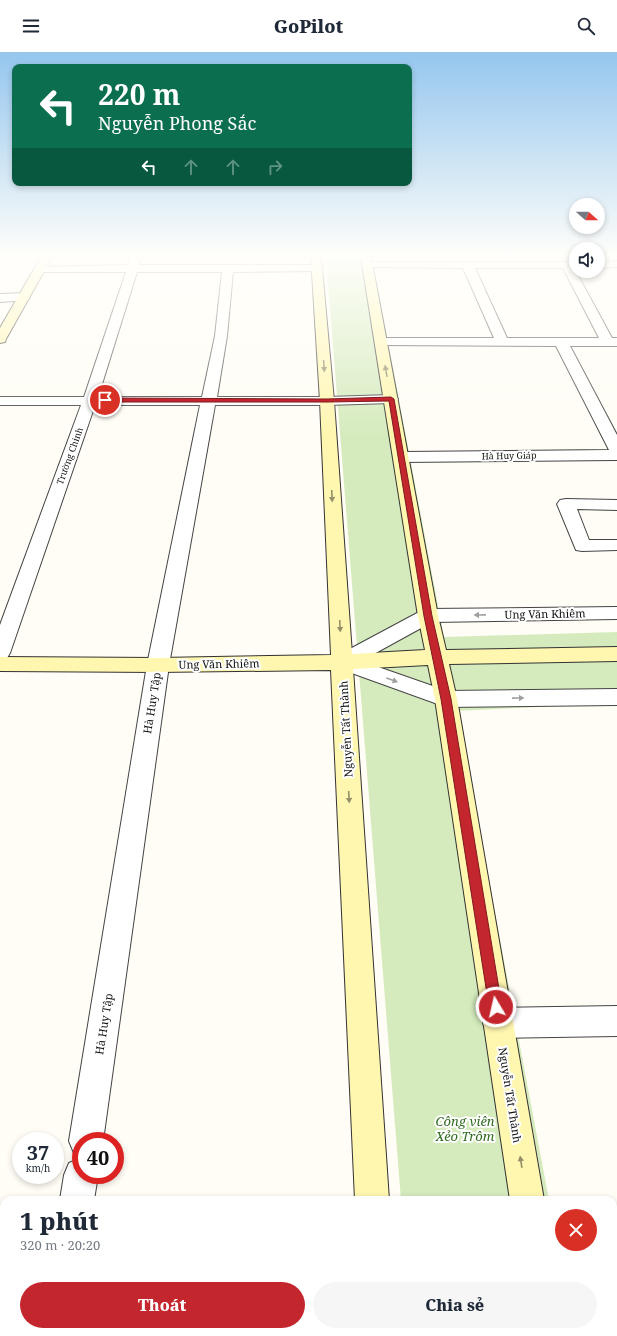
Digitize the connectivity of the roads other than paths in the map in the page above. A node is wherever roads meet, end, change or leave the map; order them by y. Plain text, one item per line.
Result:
1 (13, 317) edge
2 (117, 317) edge
3 (223, 317) edge
4 (321, 317) edge
5 (377, 317) edge
6 (491, 317) edge
7 (599, 317) edge
8 (0, 339) edge
9 (381, 342) junction
10 (502, 342) junction
11 (561, 342) junction
12 (612, 342) edge
13 (391, 399) junction
14 (90, 400) junction
15 (208, 400) junction
16 (0, 401) edge
17 (327, 401) junction
18 (617, 450) edge
19 (617, 454) edge
20 (402, 457) junction
21 (617, 505) edge
22 (617, 545) edge
23 (617, 613) edge
24 (428, 616) junction
25 (0, 652) edge
26 (617, 654) edge
27 (437, 657) junction
28 (342, 662) junction
29 (0, 664) edge
30 (158, 665) junction
31 (617, 697) edge
32 (446, 699) junction
33 (617, 1021) edge
34 (498, 1022) junction
35 (87, 1132) edge
36 (80, 1184) edge
37 (78, 1196) edge
38 (372, 1196) edge
39 (526, 1196) edge

1 - 8 street
2 - 14 street, Trường Chinh
3 - 15 street, Hà Huy Tập
4 -> 17 street, Nguyễn Tất Thành
5 - 9 street, Nguyễn Tất Thành
6 - 10 street
7 - 12 street
9 - 10 street
13 -> 9 street, Nguyễn Tất Thành
10 - 11 street
11 - 12 street
11 - 18 street
13 - 17 street
13 - 20 street, Nguyễn Tất Thành
14 - 15 street
14 - 16 street
14 - 25 street, Trường Chinh
15 - 17 street
15 - 30 street, Hà Huy Tập
17 -> 28 street, Nguyễn Tất Thành
19 - 20 street, Hà Huy Giáp
20 - 24 street, Nguyễn Tất Thành
21 - 22 street
23 -> 24 street, Ung Văn Khiêm
24 - 27 street, Nguyễn Tất Thành
24 - 28 street, Ung Văn Khiêm
26 - 27 street, Ung Văn Khiêm
27 - 28 street, Ung Văn Khiêm
27 - 32 street, Nguyễn Tất Thành
28 - 30 street, Ung Văn Khiêm
28 -> 32 street, Ung Văn Khiêm
28 -> 38 street, Nguyễn Tất Thành
29 - 30 street, Ung Văn Khiêm
30 - 35 street, Hà Huy Tập
32 -> 31 street, Ung Văn Khiêm
32 - 34 street, Nguyễn Tất Thành
33 - 34 street
39 -> 34 street, Nguyễn Tất Thành
36 - 37 street

